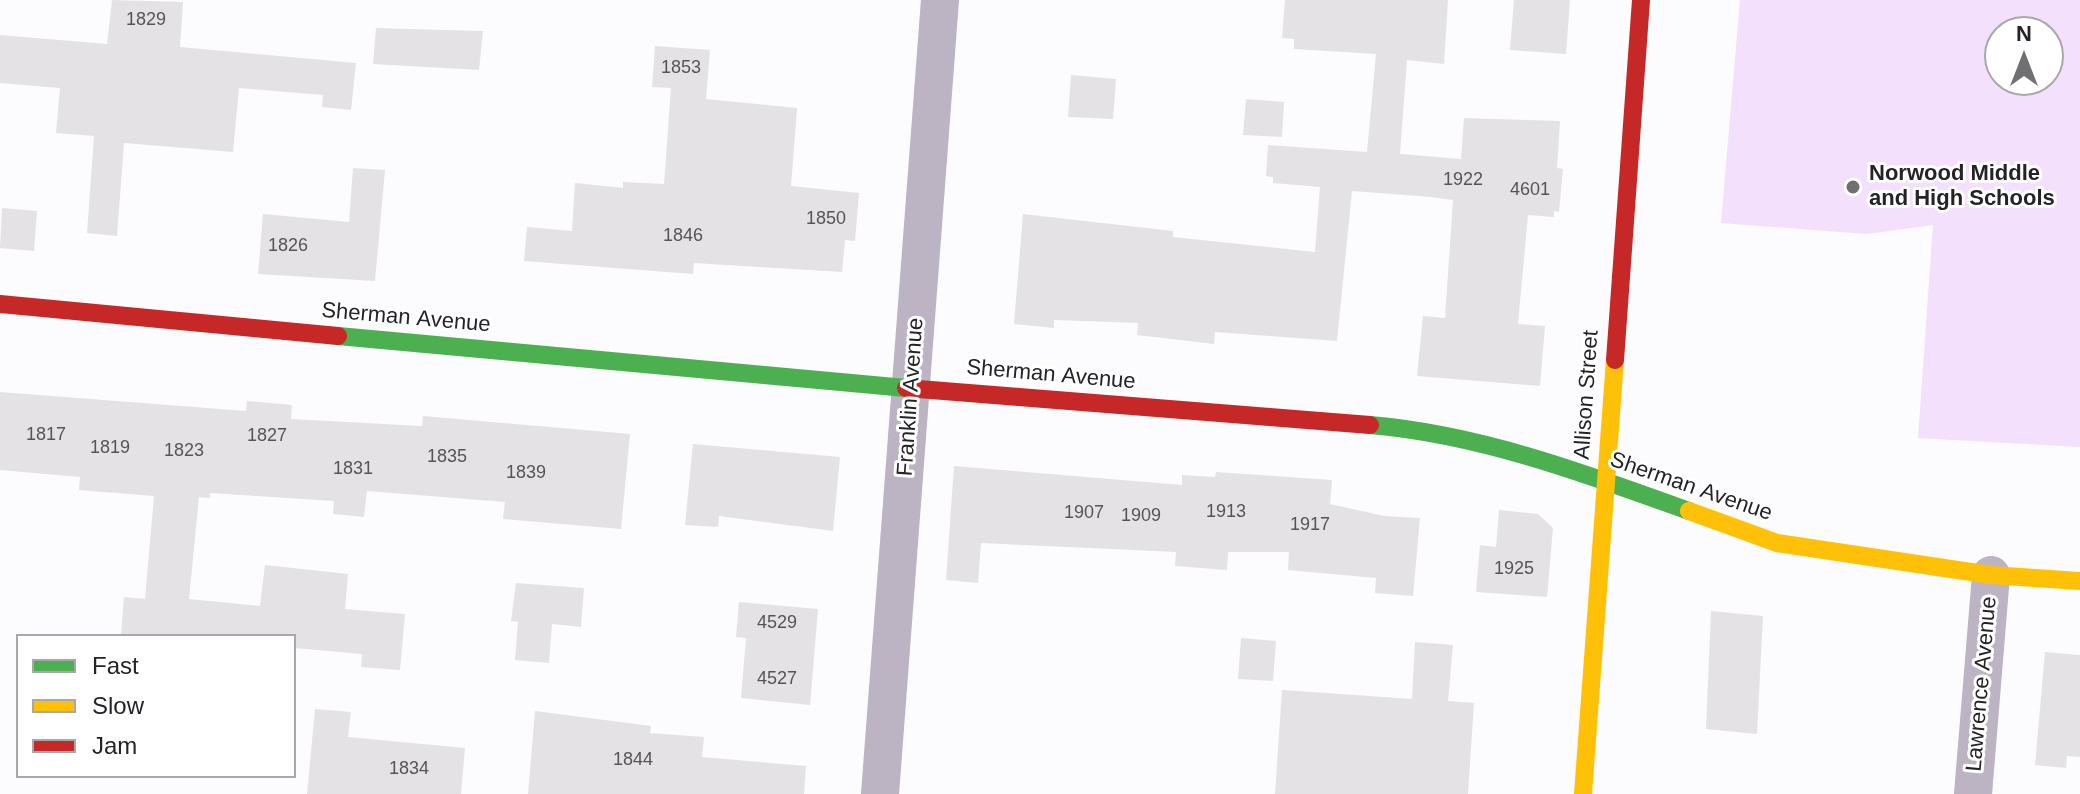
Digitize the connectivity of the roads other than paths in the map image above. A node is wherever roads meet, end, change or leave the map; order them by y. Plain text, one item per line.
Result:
1 (940, 0) edge
2 (1641, 0) edge
3 (0, 304) edge
4 (912, 388) junction
5 (1605, 481) junction
6 (1991, 575) junction
7 (2080, 581) edge
8 (880, 794) edge
9 (1583, 794) edge
10 (1973, 794) edge

1 - 4 street, Franklin Avenue
2 - 5 street, Allison Street
3 - 4 street, Sherman Avenue
4 - 5 street, Sherman Avenue
4 - 8 street, Franklin Avenue
5 - 6 street, Sherman Avenue
5 - 9 street, Allison Street
6 - 7 street, Sherman Avenue
6 - 10 street, Lawrence Avenue

